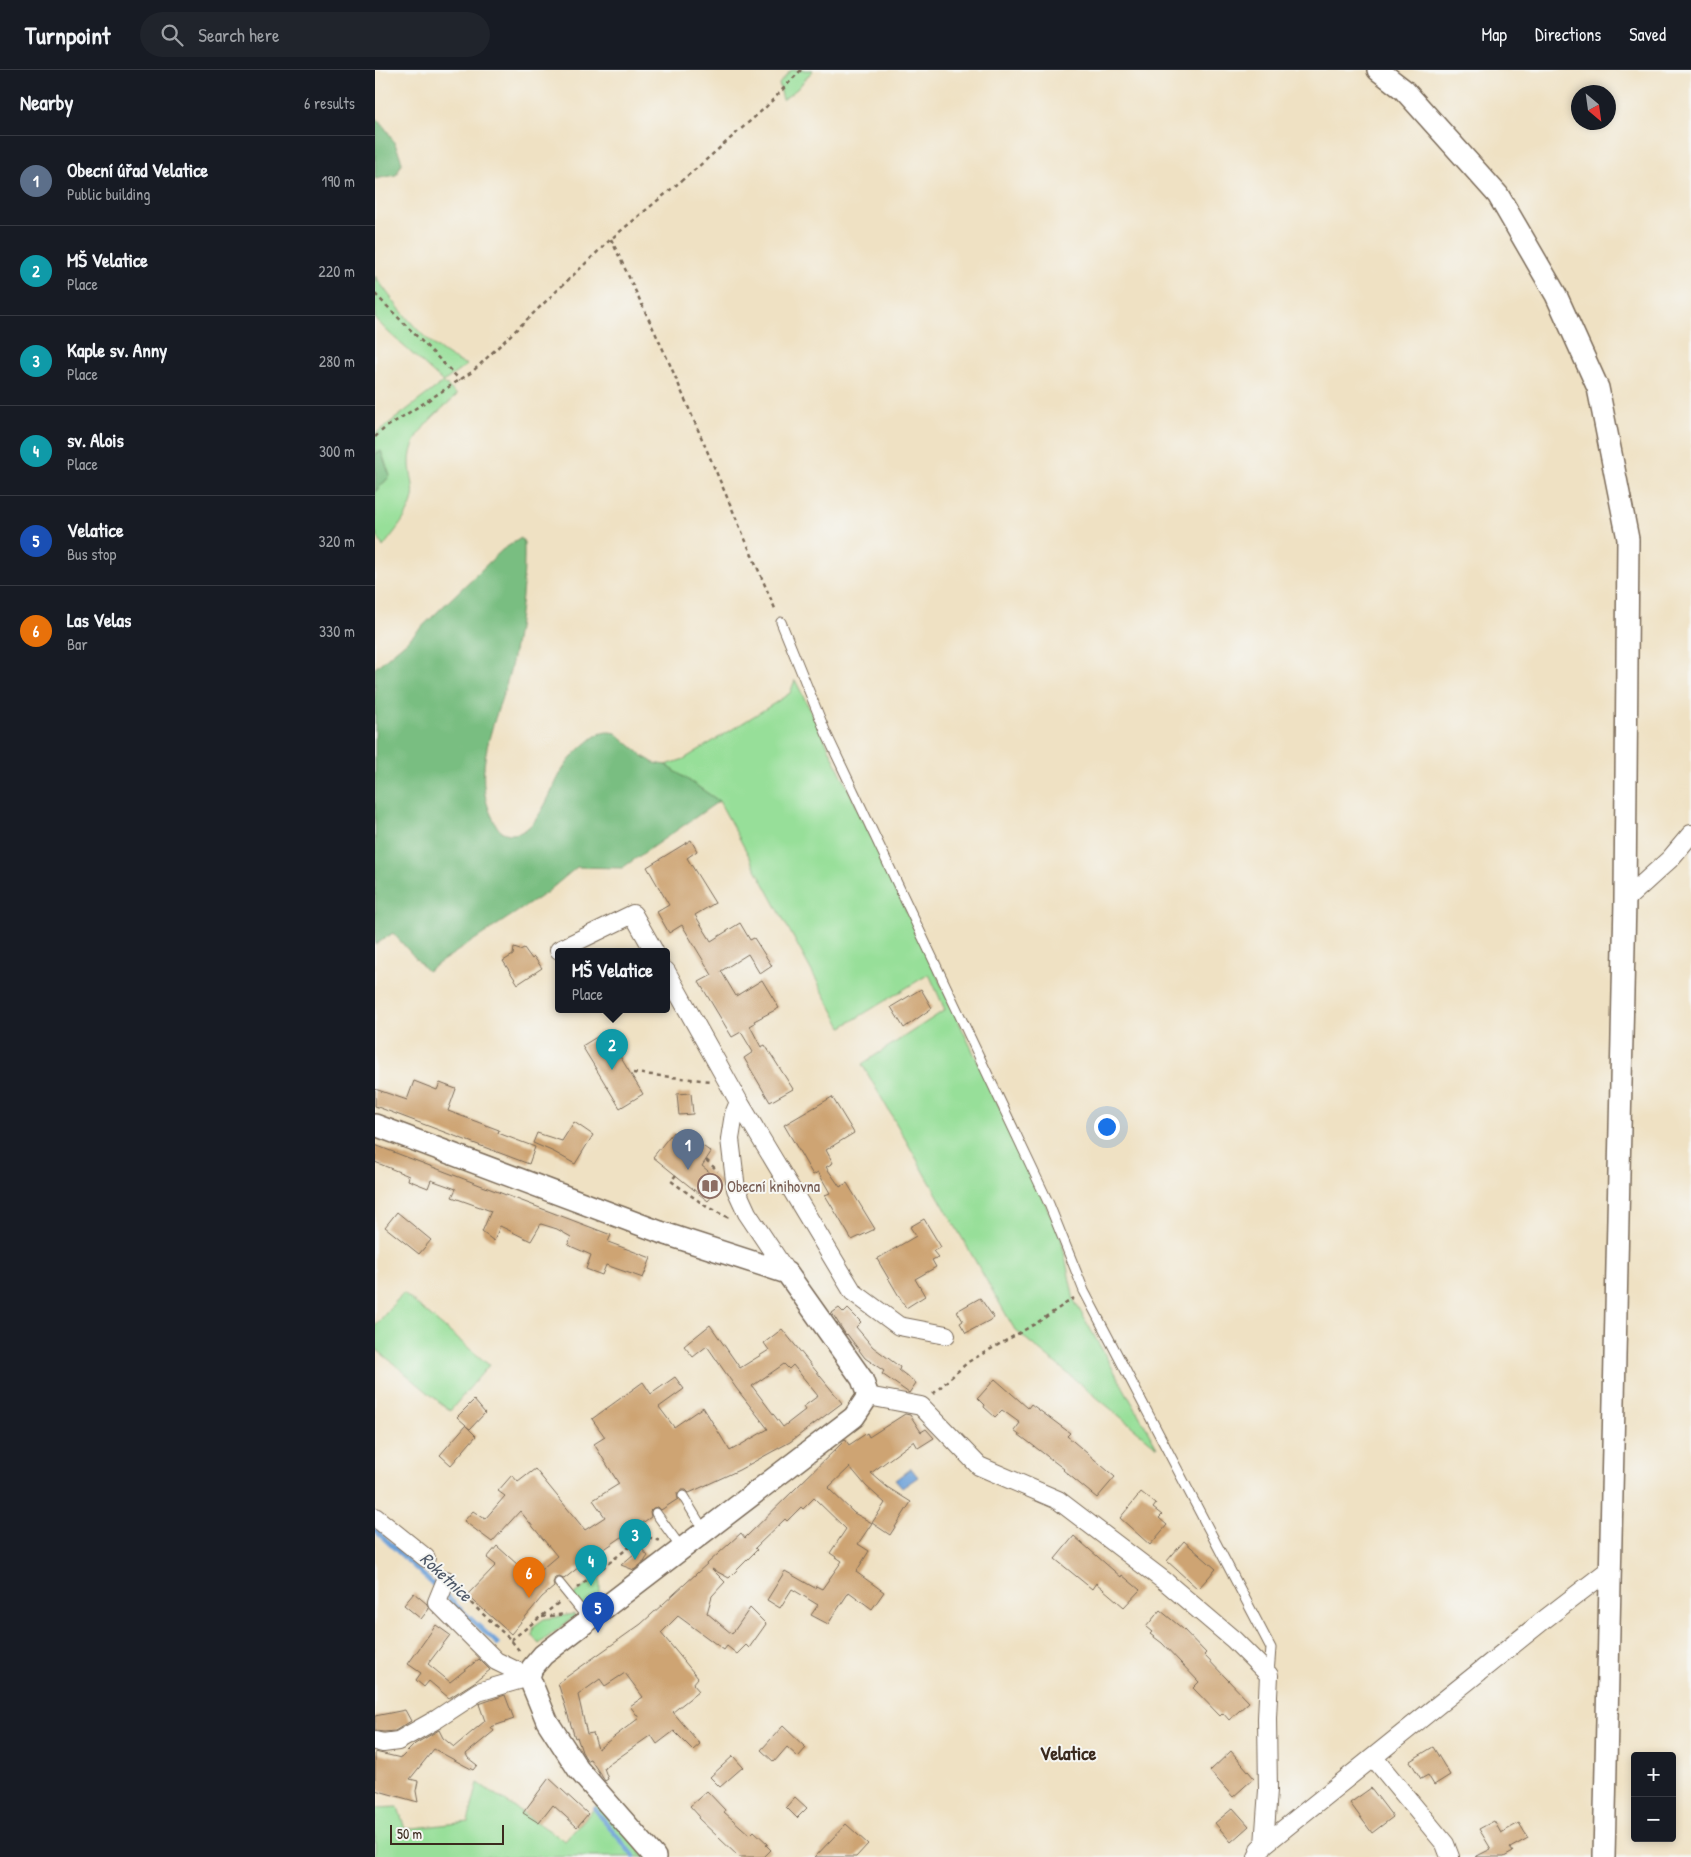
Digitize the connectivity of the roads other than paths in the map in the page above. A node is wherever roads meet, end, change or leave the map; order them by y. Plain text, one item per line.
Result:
1 (1378, 70) edge
2 (781, 622) road end
3 (1691, 834) edge
4 (1625, 900) junction
5 (563, 948) edge
6 (652, 948) edge
7 (670, 978) edge
8 (739, 1102) junction
9 (375, 1124) edge
10 (787, 1273) junction
11 (946, 1336) dead end
12 (868, 1396) junction
13 (683, 1496) dead end
14 (656, 1513) dead end
15 (375, 1517) edge
16 (705, 1532) junction
17 (679, 1551) junction
18 (427, 1558) dead end
19 (1611, 1569) junction
20 (559, 1583) dead end
21 (444, 1586) road end
22 (586, 1616) junction
23 (531, 1672) junction
24 (1269, 1674) junction
25 (375, 1740) edge
26 (1374, 1758) junction
27 (1260, 1851) edge
28 (655, 1857) edge
29 (1249, 1857) edge
30 (1450, 1857) edge
31 (1604, 1857) edge

1 - 4 street
2 - 24 lane
3 - 4 street
4 - 19 street
5 - 6 street
7 - 8 street
8 - 10 street
8 - 11 street
9 - 10 street
10 - 12 street
12 - 16 street
12 - 24 street
13 - 16 lane
14 - 17 lane
15 - 18 street
16 - 17 street
17 - 22 street
19 - 26 street
19 - 31 street
20 - 22 lane
21 - 23 street
22 - 23 street
23 - 25 street
23 - 28 street
24 - 27 street
26 - 27 street
26 - 30 street
27 - 29 street

